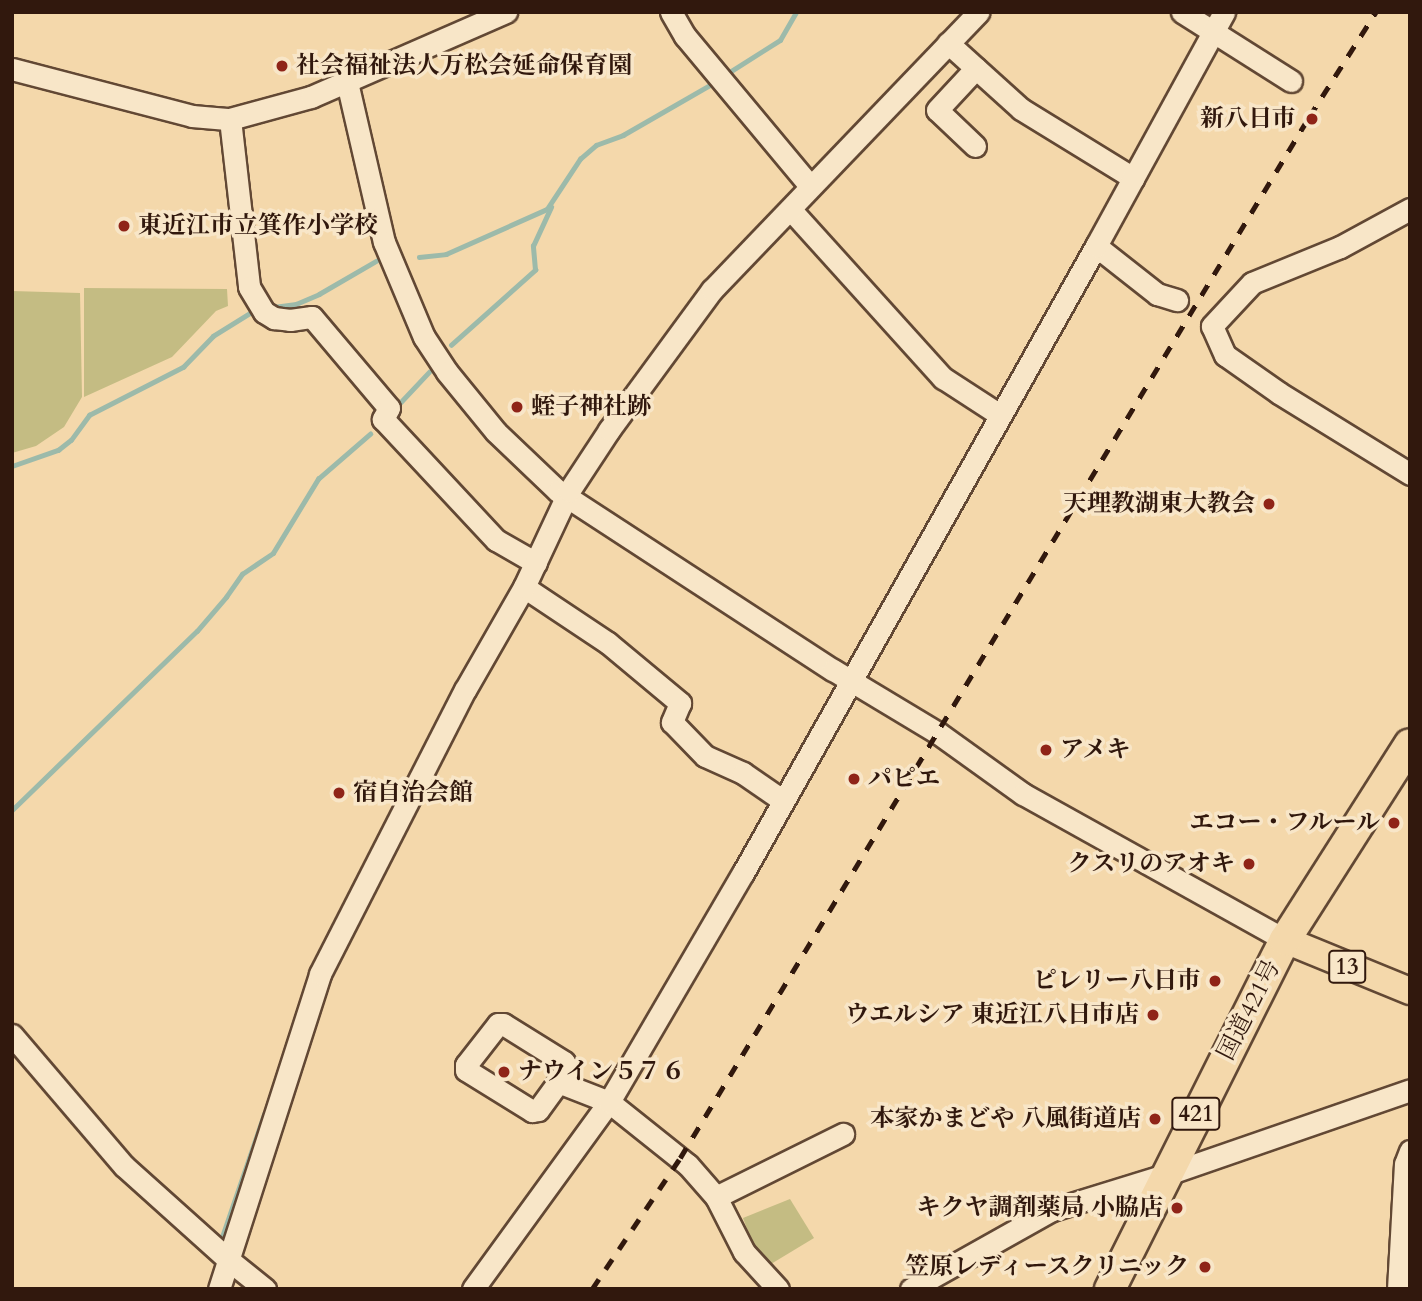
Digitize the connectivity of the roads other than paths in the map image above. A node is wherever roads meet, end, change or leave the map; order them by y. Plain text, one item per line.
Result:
1 (506, 12) edge
2 (671, 12) edge
3 (979, 12) edge
4 (1182, 12) edge
5 (1224, 12) edge
6 (1212, 33) junction
7 (948, 43) junction
8 (976, 68) junction
9 (12, 69) edge
10 (1291, 81) dead end
11 (347, 82) junction
12 (230, 119) junction
13 (975, 146) dead end
14 (1133, 178) junction
15 (810, 186) junction
16 (1410, 209) edge
17 (791, 210) junction
18 (1096, 246) junction
19 (1178, 300) dead end
20 (1000, 415) junction
21 (1410, 474) edge
22 (566, 498) junction
23 (536, 563) junction
24 (524, 587) junction
25 (850, 681) junction
26 (1410, 744) edge
27 (782, 800) junction
28 (1285, 940) junction
29 (1410, 991) edge
30 (12, 1035) edge
31 (558, 1082) junction
32 (1410, 1090) edge
33 (610, 1102) junction
34 (843, 1134) dead end
35 (1410, 1151) edge
36 (1165, 1175) junction
37 (716, 1197) junction
38 (230, 1261) junction
39 (1401, 1287) edge
40 (219, 1289) edge
41 (265, 1289) edge
42 (473, 1289) edge
43 (778, 1289) edge
44 (911, 1289) edge
45 (1110, 1289) edge

1 - 11 street
2 - 15 street
3 - 7 street
4 - 6 street
5 - 6 street
6 - 10 street
6 - 14 street
7 - 8 street
7 - 15 street
8 - 13 street
8 - 14 street
9 - 12 street
11 - 12 street
11 - 22 street
12 - 23 street
14 - 18 street
15 - 17 street
16 - 21 street
17 - 20 street
17 - 22 street
18 - 19 street
18 - 20 street
20 - 25 street
22 - 23 street
22 - 25 street
23 - 24 street
24 - 27 street
24 - 38 street
25 - 27 street
25 - 28 street
26 - 28 highway, 国道421号 / 421
27 - 33 street
28 - 29 main road, 13
28 - 36 highway, 国道421号 / 421
30 - 38 street
31 - 31 street
31 - 33 street
32 - 36 street
33 - 37 street
33 - 42 street
34 - 37 street
35 - 39 street
36 - 44 street
36 - 45 highway, 国道421号 / 421
37 - 43 street
38 - 40 street
38 - 41 street

